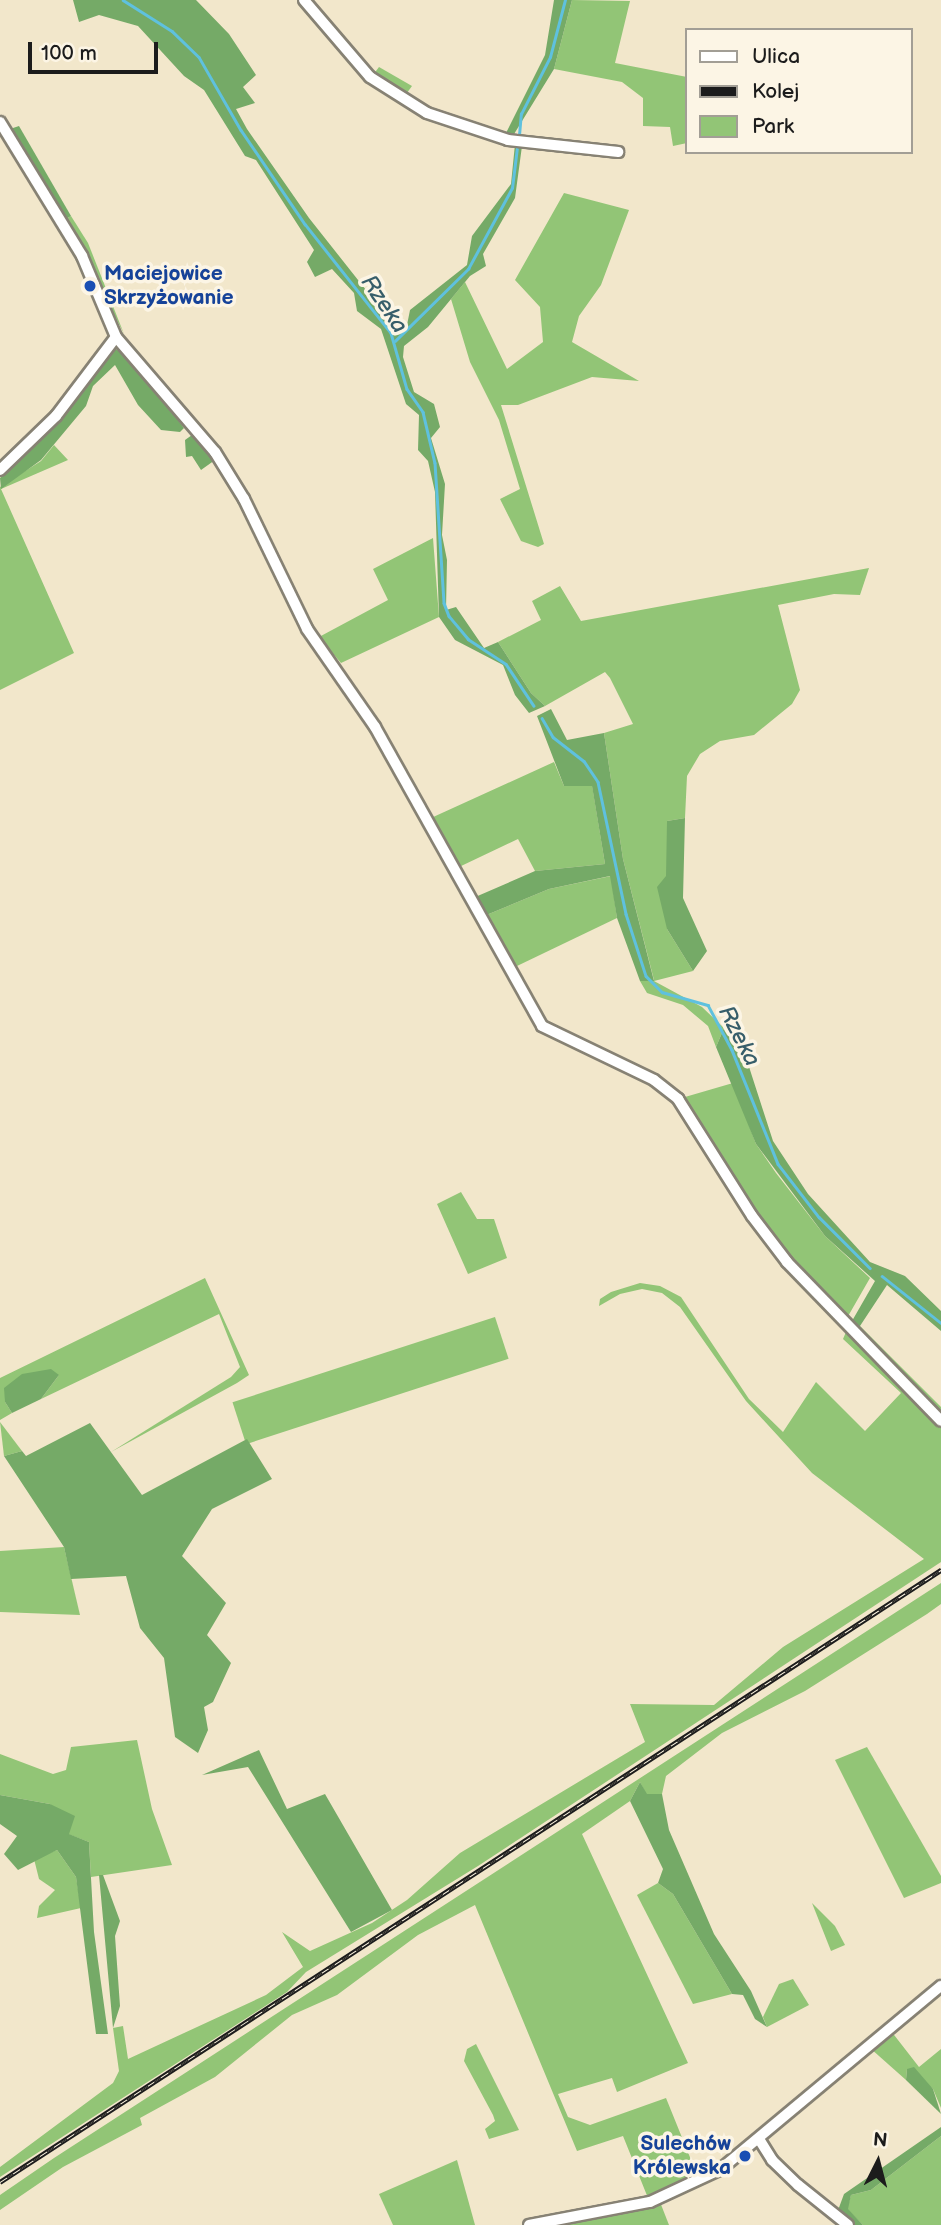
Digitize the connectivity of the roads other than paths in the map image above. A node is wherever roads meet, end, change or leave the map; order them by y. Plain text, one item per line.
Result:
1 (304, 0) edge
2 (0, 122) edge
3 (618, 152) dead end
4 (116, 337) junction
5 (0, 470) edge
6 (941, 1421) edge
7 (941, 1986) edge
8 (759, 2139) junction
9 (529, 2225) edge
10 (848, 2225) edge

1 - 3 street
2 - 4 street
4 - 5 street
4 - 6 street
7 - 8 street
8 - 9 street
8 - 10 street

